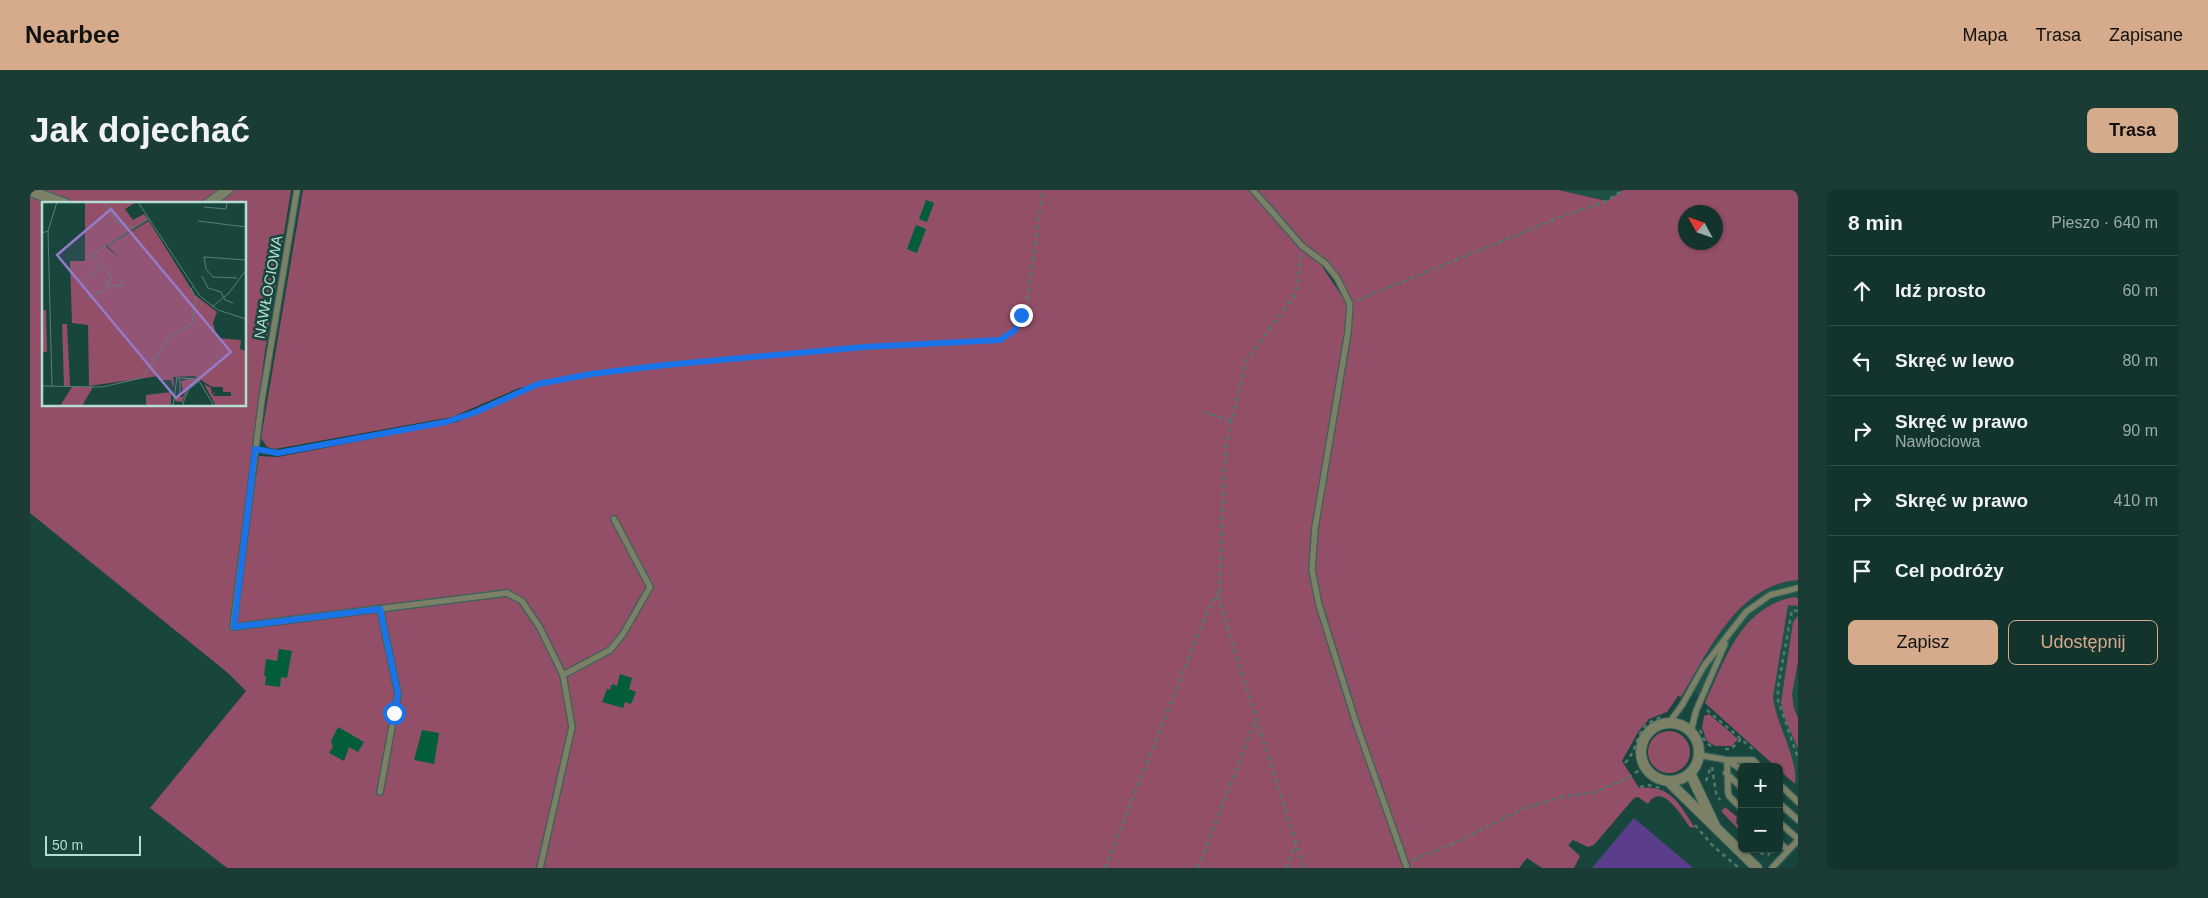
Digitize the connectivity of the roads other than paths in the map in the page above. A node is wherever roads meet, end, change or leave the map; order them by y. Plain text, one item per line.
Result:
1 (227, 190) edge
2 (298, 190) edge
3 (1252, 190) edge
4 (30, 191) edge
5 (60, 202) edge
6 (211, 202) edge
7 (614, 519) dead end
8 (1798, 588) edge
9 (380, 609) junction
10 (1728, 637) junction
11 (563, 675) junction
12 (1667, 719) junction
13 (1695, 728) junction
14 (1699, 755) junction
15 (1727, 760) junction
16 (1756, 763) edge
17 (1738, 767) edge
18 (1726, 773) junction
19 (1690, 774) junction
20 (1668, 781) junction
21 (1738, 784) edge
22 (1783, 788) edge
23 (380, 792) dead end
24 (1798, 802) edge
25 (1783, 807) edge
26 (1741, 808) edge
27 (1798, 820) edge
28 (1783, 826) edge
29 (1717, 829) junction
30 (1798, 839) edge
31 (1783, 846) edge
32 (1788, 850) junction
33 (1406, 865) edge
34 (540, 868) edge
35 (1757, 868) edge
36 (1772, 868) edge

1 - 6 street
2 - 9 lane, NAWŁOCIOWA
3 - 33 lane
4 - 5 street
7 - 11 lane
8 - 10 lane
9 - 11 lane
9 - 23 lane
10 - 12 lane
10 - 13 lane
11 - 34 lane
12 - 13 street
12 - 20 street
13 - 14 street
14 - 15 lane
14 - 19 street
15 - 16 lane
15 - 17 lane
15 - 18 lane
18 - 21 lane
18 - 26 lane
19 - 20 street
19 - 29 street
20 - 29 street
22 - 24 lane
25 - 27 lane
28 - 30 lane
29 - 35 street
30 - 32 lane
31 - 32 lane
32 - 36 lane

